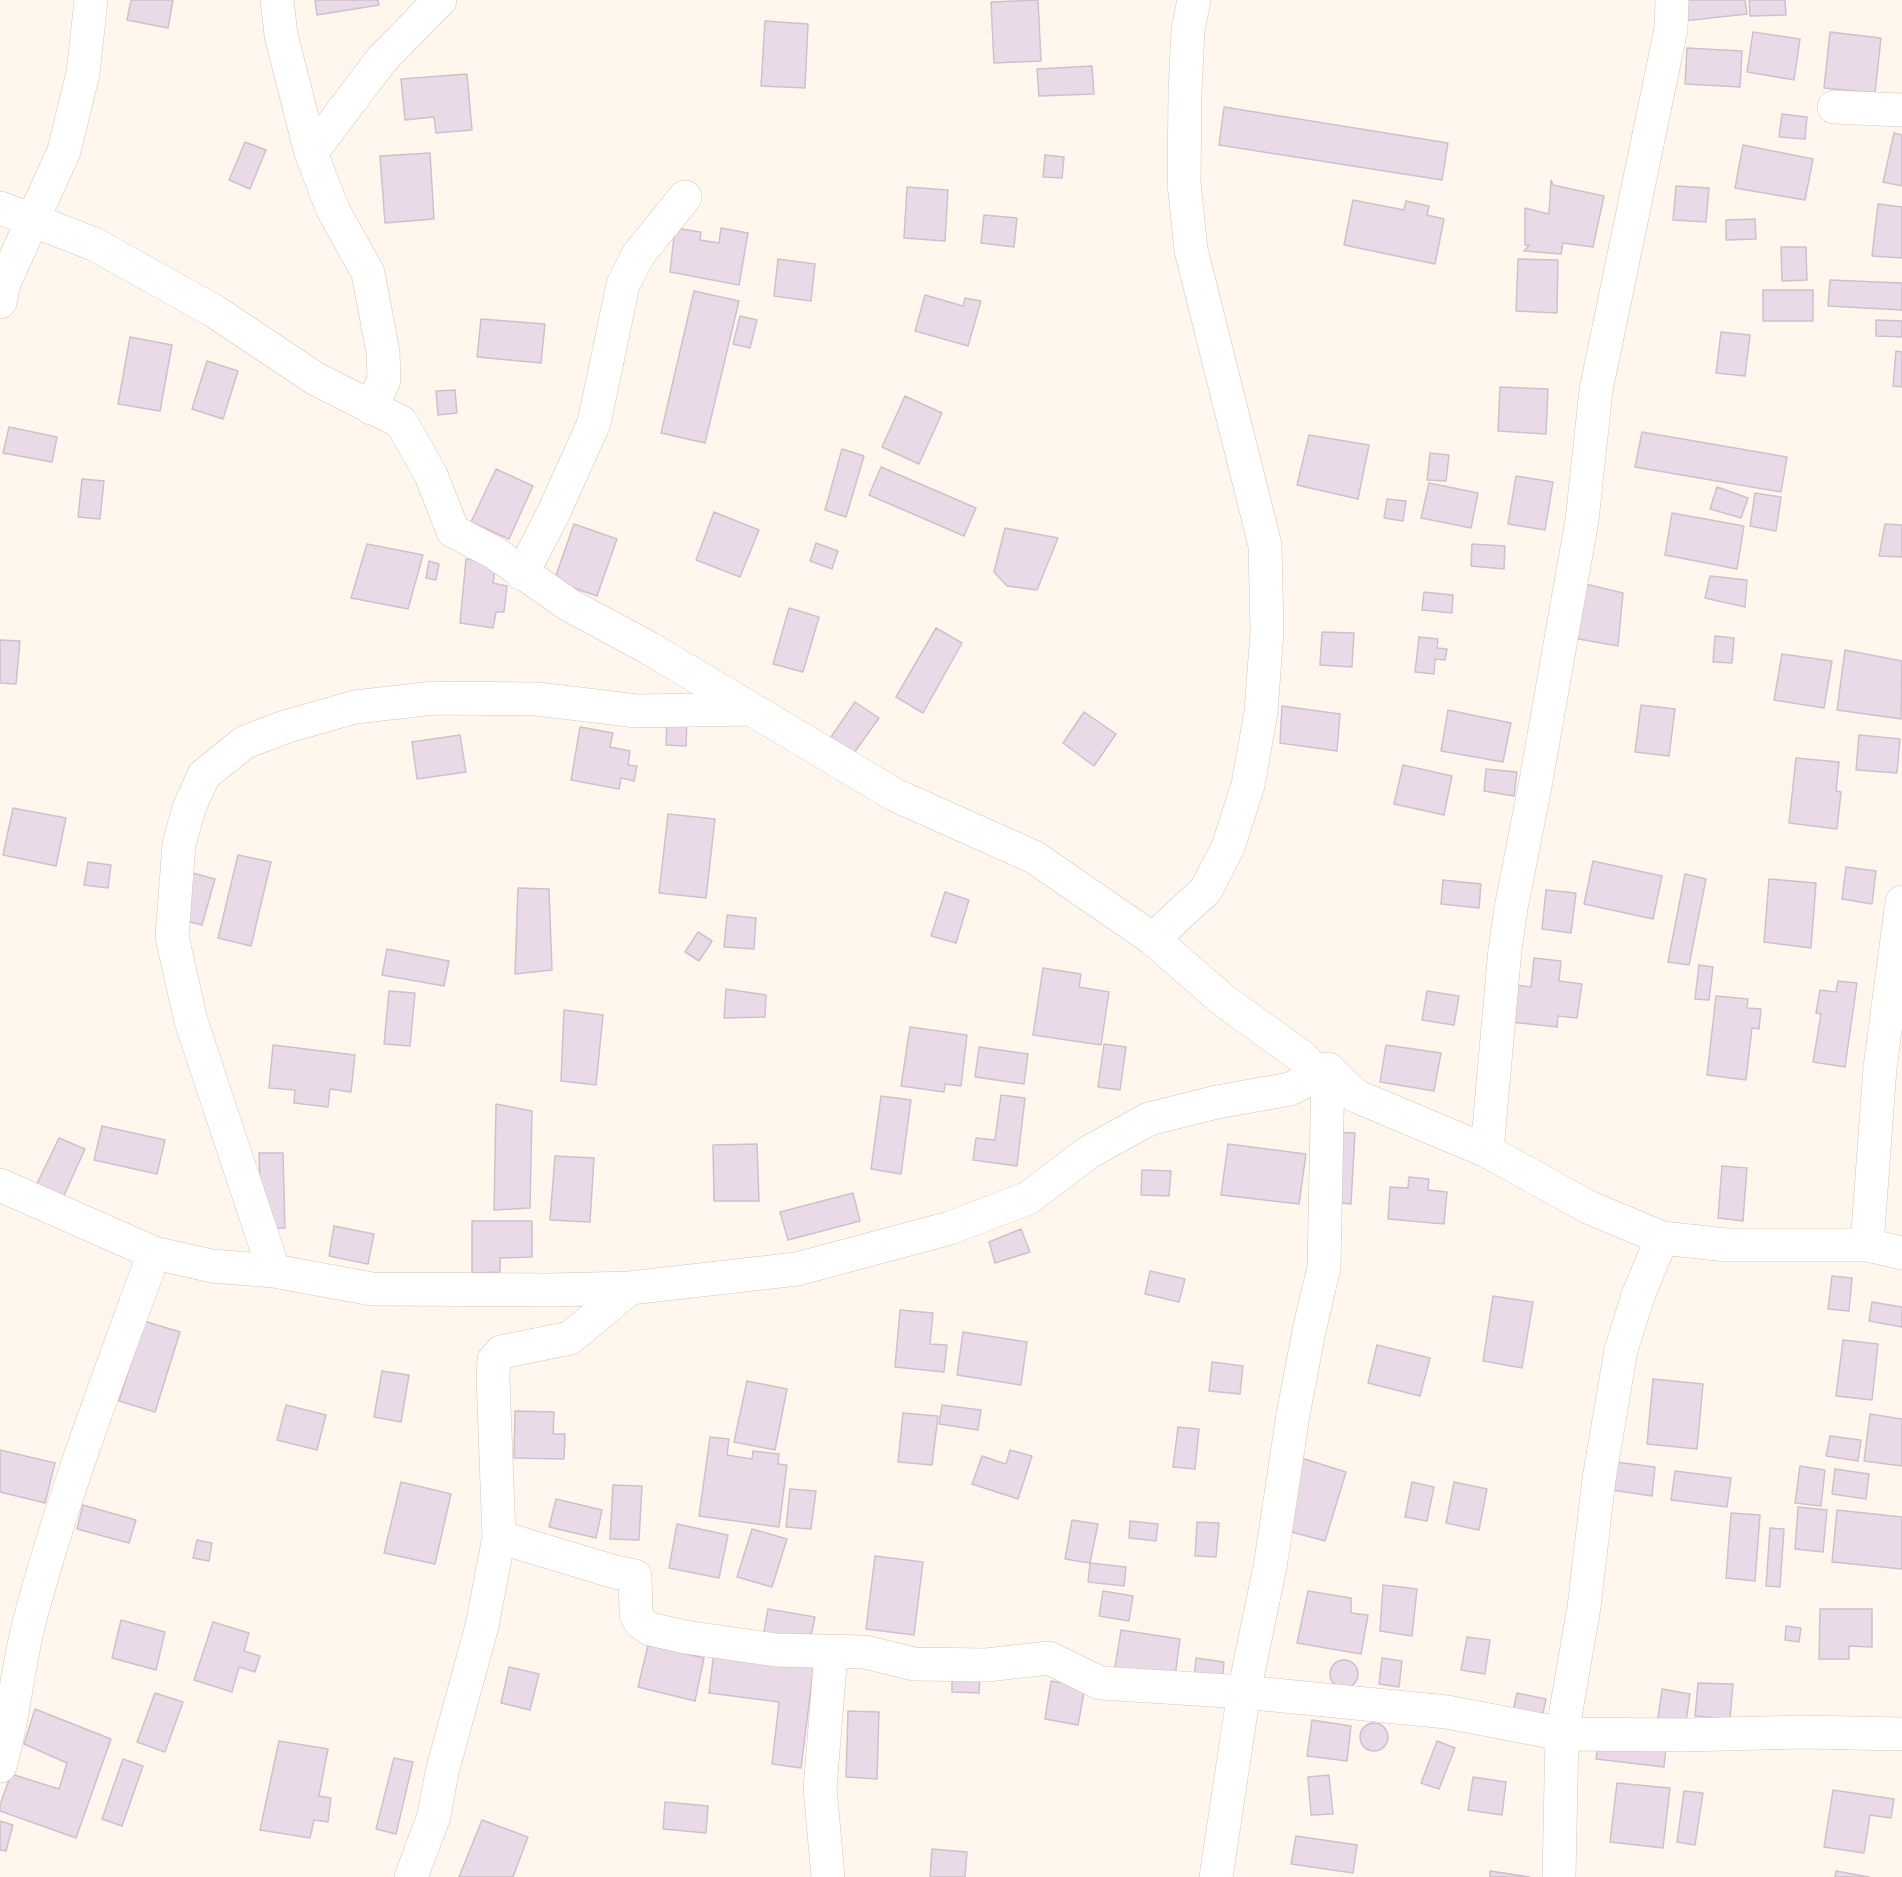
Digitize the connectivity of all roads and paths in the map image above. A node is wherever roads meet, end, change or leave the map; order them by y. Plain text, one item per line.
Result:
1 (91, 0) edge
2 (277, 0) edge
3 (440, 0) edge
4 (1194, 0) edge
5 (1672, 0) edge
6 (1834, 107) dead end
7 (1902, 110) edge
8 (311, 153) junction
9 (685, 197) dead end
10 (0, 208) edge
11 (32, 220) junction
12 (0, 303) edge
13 (371, 408) junction
14 (522, 574) junction
15 (751, 709) junction
16 (1902, 902) edge
17 (1153, 939) junction
18 (1328, 1069) junction
19 (1487, 1151) junction
20 (0, 1185) edge
21 (1662, 1238) junction
22 (1867, 1245) junction
23 (154, 1253) junction
24 (1902, 1253) edge
25 (274, 1271) junction
26 (630, 1288) junction
27 (499, 1537) junction
28 (831, 1653) junction
29 (1244, 1692) junction
30 (1562, 1734) junction
31 (1902, 1734) edge
32 (0, 1766) edge
33 (411, 1877) edge
34 (828, 1877) edge
35 (1216, 1877) edge
36 (1559, 1877) edge

1 - 11 street
2 - 8 street
3 - 8 street
4 - 17 street
5 - 19 street
6 - 7 street
8 - 13 street
9 - 14 street
10 - 11 street
11 - 12 street
11 - 13 street
13 - 14 street
14 - 15 street
15 - 17 street
15 - 25 street
16 - 22 street
17 - 18 street
18 - 19 street
18 - 26 street
18 - 29 street
19 - 21 street
20 - 23 street
21 - 22 street
21 - 30 street
22 - 24 street
23 - 25 street
23 - 32 street
25 - 26 street
26 - 27 street
27 - 28 street
27 - 33 street
28 - 29 street
28 - 34 street
29 - 30 street
29 - 35 street
30 - 31 street
30 - 36 street

